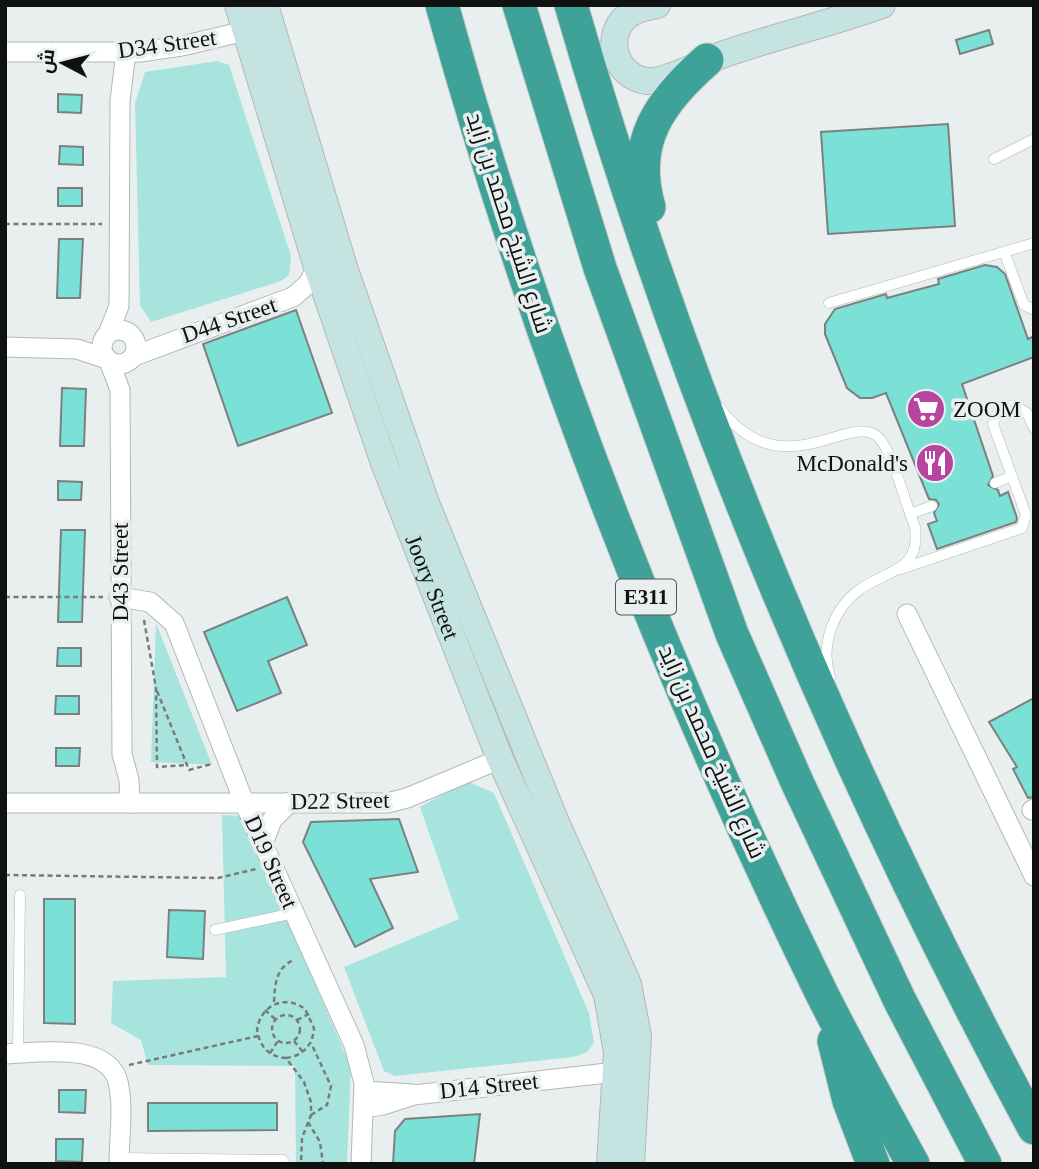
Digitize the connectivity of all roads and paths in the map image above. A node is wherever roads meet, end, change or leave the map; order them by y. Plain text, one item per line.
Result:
1 (239, 5) edge
2 (265, 5) edge
3 (442, 5) edge
4 (519, 5) edge
5 (571, 5) edge
6 (657, 5) edge
7 (882, 5) edge
8 (245, 31) junction
9 (5, 52) edge
10 (120, 52) junction
11 (707, 60) junction
12 (292, 99) junction
13 (1034, 139) edge
14 (994, 159) dead end
15 (5, 224) edge
16 (119, 224) junction
17 (1034, 243) edge
18 (1004, 254) junction
19 (317, 267) junction
20 (660, 284) junction
21 (293, 297) junction
22 (329, 301) junction
23 (829, 303) dead end
24 (119, 306) junction
25 (1034, 310) edge
26 (675, 324) junction
27 (106, 336) junction
28 (132, 346) junction
29 (5, 347) edge
30 (76, 349) junction
31 (108, 360) junction
32 (705, 372) dead end
33 (120, 390) junction
34 (713, 394) dead end
35 (1034, 428) edge
36 (1012, 476) junction
37 (995, 483) dead end
38 (932, 506) dead end
39 (910, 514) junction
40 (1030, 517) edge
41 (899, 570) junction
42 (5, 597) edge
43 (119, 597) junction
44 (140, 598) junction
45 (907, 614) dead end
46 (833, 685) dead end
47 (156, 688) junction
48 (852, 733) dead end
49 (225, 753) junction
50 (500, 759) junction
51 (187, 765) junction
52 (244, 802) junction
53 (290, 802) junction
54 (5, 803) edge
55 (122, 803) junction
56 (877, 816) junction
57 (555, 820) junction
58 (263, 844) junction
59 (271, 862) junction
60 (5, 875) edge
61 (1034, 876) edge
62 (20, 895) dead end
63 (294, 913) junction
64 (215, 930) dead end
65 (311, 951) junction
66 (822, 995) junction
67 (274, 1004) junction
68 (265, 1010) junction
69 (309, 1014) junction
70 (275, 1019) junction
71 (298, 1020) junction
72 (258, 1036) junction
73 (278, 1041) junction
74 (294, 1041) junction
75 (311, 1043) junction
76 (303, 1052) junction
77 (270, 1053) junction
78 (12, 1054) edge
79 (286, 1058) junction
80 (112, 1069) junction
81 (616, 1072) junction
82 (364, 1099) junction
83 (311, 1115) junction
84 (309, 1122) junction
85 (1034, 1128) edge
86 (283, 1160) dead end
87 (119, 1161) edge
88 (301, 1164) edge
89 (323, 1164) edge
90 (360, 1164) edge
91 (610, 1164) edge
92 (631, 1164) edge
93 (873, 1164) edge
94 (913, 1164) edge
95 (985, 1164) edge

1 - 8 street, Joory Street
2 - 12 street, Joory Street
3 - 66 highway, شارع الشيخ محمد بن زايد / E311
4 - 95 highway, E311
5 - 20 highway
6 - 11 street
7 - 11 street
8 - 10 street, D34 Street
8 - 12 street
8 - 19 street, Joory Street
9 - 10 street, D34 Street
10 - 16 street
11 - 20 highway
12 - 57 street, Joory Street
13 - 14 lane
15 - 16 path
16 - 24 street
17 - 18 lane
18 - 23 lane
18 - 25 lane
19 - 21 street, D44 Street
19 - 22 street, Joory Street
20 - 26 highway
21 - 22 street, D44 Street
21 - 28 street, D44 Street
22 - 50 street, Joory Street
24 - 27 street
24 - 28 street
26 - 32 lane
26 - 56 highway
27 - 28 street
27 - 30 street
27 - 31 street
28 - 31 street
28 - 33 street, D43 Street
29 - 30 street
30 - 31 street
31 - 33 street, D43 Street
33 - 43 street, D43 Street
34 - 39 lane
35 - 36 lane
36 - 37 lane
36 - 40 lane
38 - 39 lane
39 - 41 lane
40 - 41 lane
41 - 46 lane
42 - 43 path
43 - 44 street
43 - 55 street, D43 Street
44 - 47 path
44 - 49 street, D19 Street
45 - 61 street
47 - 51 path
47 - 51 path
48 - 56 lane
49 - 51 path
49 - 52 street, D19 Street
50 - 53 street, D22 Street
50 - 57 street
50 - 81 street, Joory Street
52 - 53 street, D22 Street
52 - 55 street, D22 Street
52 - 58 street, D19 Street
53 - 58 street
54 - 55 street, D22 Street
56 - 85 highway
57 - 92 street, Joory Street
58 - 59 street, D19 Street
59 - 60 path
59 - 63 street, D19 Street
62 - 78 lane
63 - 64 lane
63 - 65 street, D19 Street
65 - 67 path
65 - 82 street, D19 Street
66 - 93 highway
66 - 94 highway, شارع الشيخ محمد بن زايد / E311
67 - 68 path
67 - 69 path
68 - 70 path
68 - 72 path
69 - 71 path
69 - 75 path
70 - 71 path
70 - 73 path
71 - 74 path
72 - 77 path
72 - 80 path
73 - 74 path
73 - 77 path
74 - 76 path
75 - 76 path
75 - 83 path
76 - 79 path
77 - 79 path
78 - 80 street
79 - 83 path
80 - 87 street
81 - 82 street, D14 Street
81 - 91 street, Joory Street
82 - 90 street, D19 Street
83 - 84 path
84 - 88 path
84 - 89 path
86 - 87 lane

